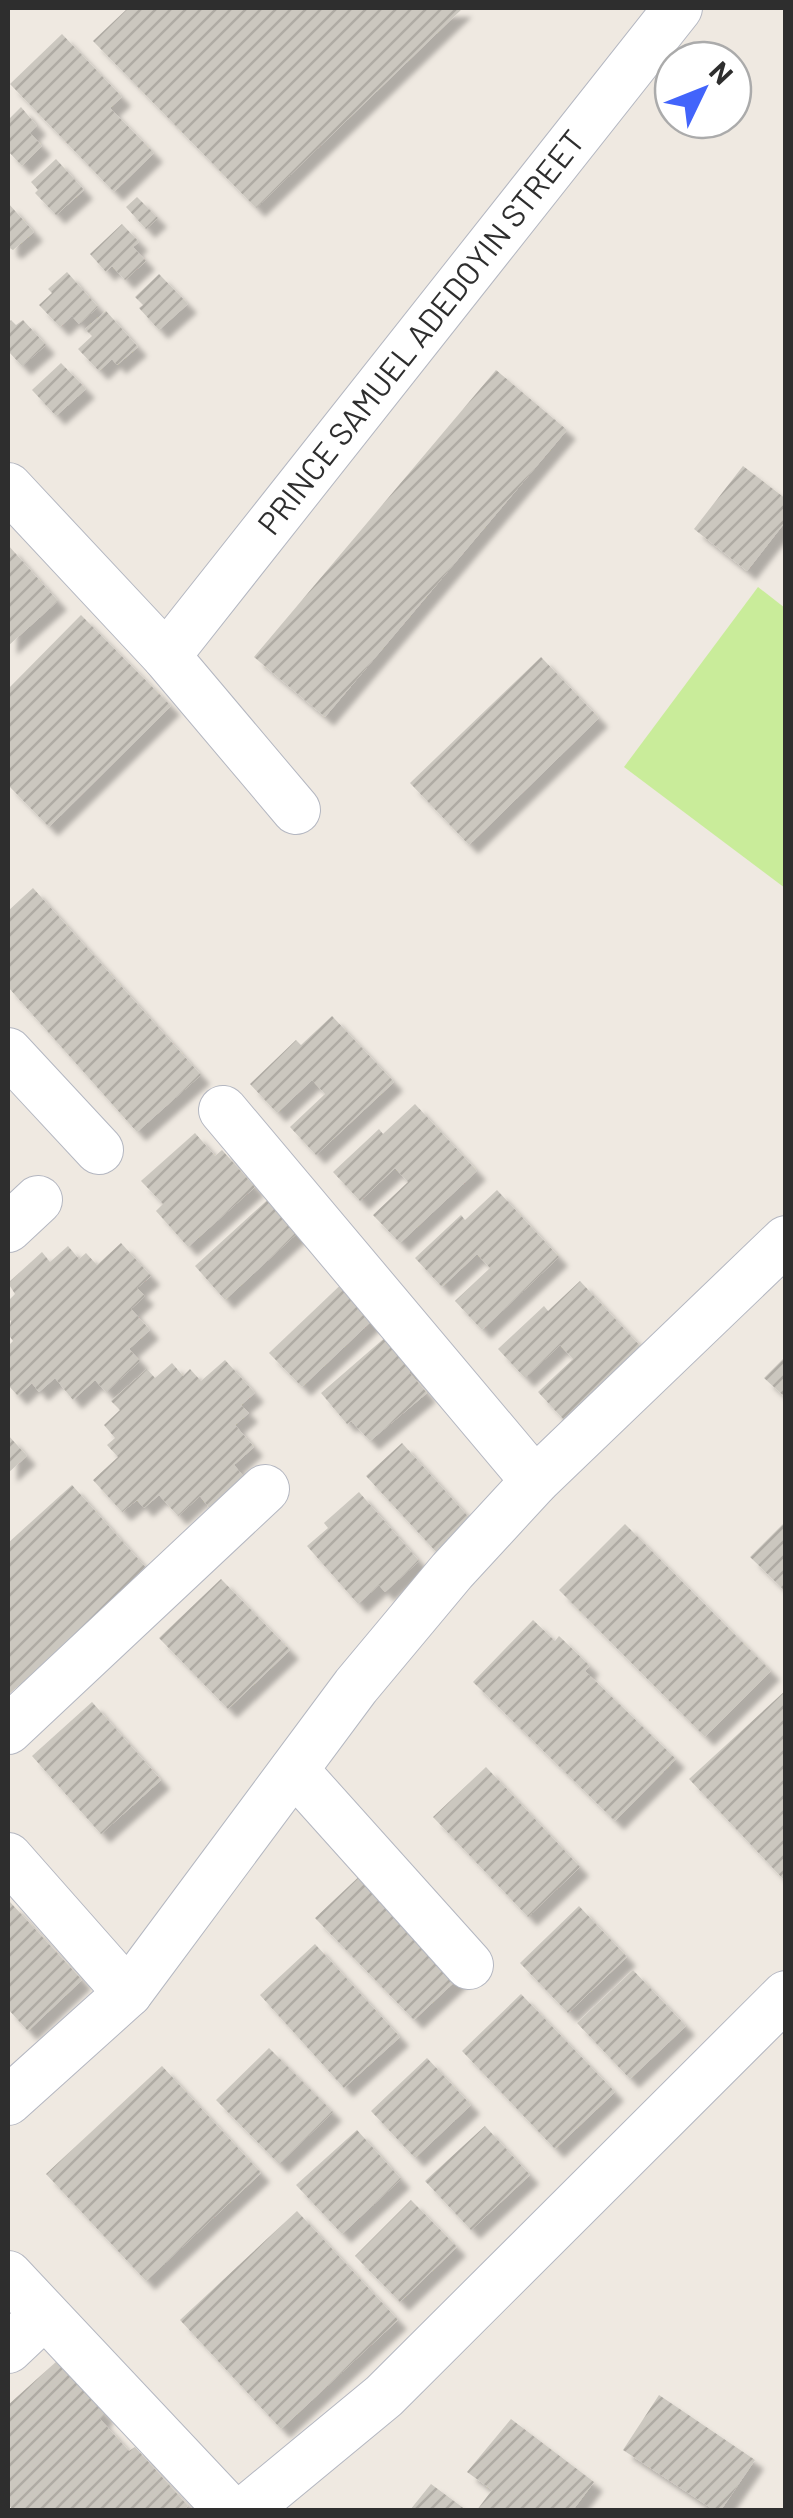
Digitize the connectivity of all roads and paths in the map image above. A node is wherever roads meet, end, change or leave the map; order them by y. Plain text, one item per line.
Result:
1 (678, 8) edge
2 (8, 487) edge
3 (166, 656) junction
4 (296, 810) dead end
5 (8, 1052) edge
6 (223, 1110) dead end
7 (99, 1150) dead end
8 (786, 1240) edge
9 (535, 1481) junction
10 (265, 1489) dead end
11 (8, 1730) edge
12 (294, 1770) junction
13 (8, 1857) edge
14 (469, 1965) dead end
15 (128, 1994) junction
16 (786, 1995) edge
17 (8, 2102) edge
18 (8, 2275) edge
19 (44, 2316) junction
20 (8, 2349) edge
21 (229, 2510) edge
22 (246, 2510) edge

1 - 3 street, PRINCE SAMUEL ADEDOYIN STREET
2 - 3 street
3 - 4 street
5 - 7 street
6 - 9 street
8 - 9 street
9 - 12 street
10 - 11 street
12 - 14 street
12 - 15 street
13 - 15 street
15 - 17 street
16 - 22 street
18 - 19 street
19 - 20 street
19 - 21 street

